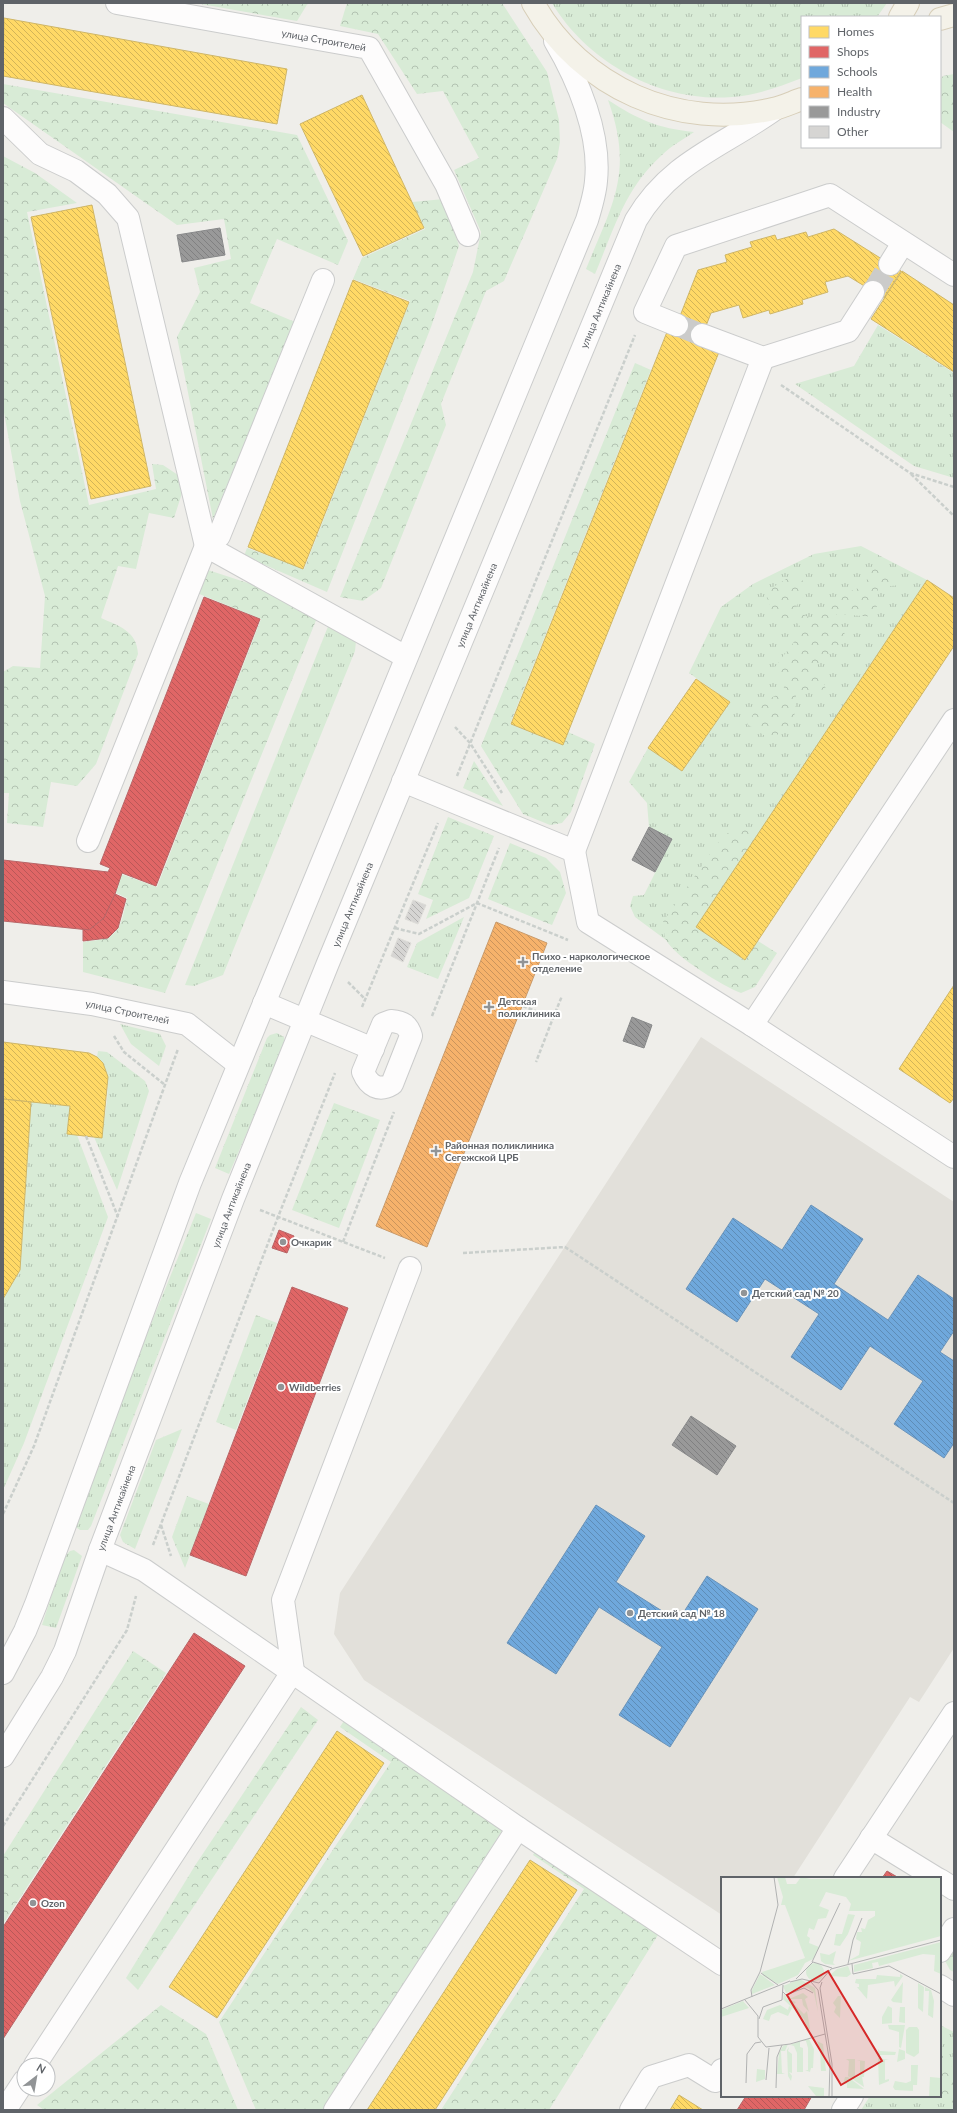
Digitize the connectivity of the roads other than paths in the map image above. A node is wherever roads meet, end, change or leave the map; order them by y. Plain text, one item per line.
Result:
1 (117, 3) edge
2 (908, 3) edge
3 (534, 4) edge
4 (954, 15) edge
5 (901, 16) edge
6 (941, 18) edge
7 (801, 99) edge
8 (775, 109) junction
9 (3, 118) edge
10 (468, 235) dead end
11 (903, 243) junction
12 (890, 264) tunnel mouth
13 (954, 275) edge
14 (323, 280) dead end
15 (873, 292) tunnel mouth
16 (677, 325) tunnel mouth
17 (702, 335) tunnel mouth
18 (761, 364) junction
19 (206, 546) junction
20 (406, 657) junction
21 (954, 720) edge
22 (403, 781) junction
23 (88, 840) dead end
24 (574, 851) junction
25 (3, 992) edge
26 (264, 1003) junction
27 (305, 1020) junction
28 (752, 1025) junction
29 (373, 1049) dead end
30 (238, 1064) junction
31 (954, 1157) edge
32 (410, 1268) road end
33 (100, 1550) junction
34 (293, 1671) junction
35 (3, 1673) edge
36 (954, 1713) edge
37 (3, 1756) edge
38 (518, 1828) junction
39 (871, 1838) junction
40 (846, 1877) edge
41 (934, 1877) edge
42 (941, 1881) edge
43 (954, 1889) edge
44 (954, 1928) edge
45 (941, 1949) edge
46 (721, 1963) edge
47 (941, 1987) edge
48 (954, 1995) edge
49 (40, 2057) edge
50 (721, 2072) edge
51 (16, 2093) edge
52 (851, 2097) edge
53 (5, 2110) edge
54 (335, 2110) edge
55 (631, 2110) edge
56 (843, 2110) edge

1 - 10 street, улица Строителей
2 - 5 main road
3 - 8 main road
3 - 20 street
4 - 6 main road
7 - 8 main road
8 - 22 street, улица Антикайнена
9 - 19 street
11 - 12 street
11 - 13 street
11 - 16 street
14 - 19 street
15 - 18 street
17 - 18 street
18 - 24 street
19 - 20 street
19 - 23 street
20 - 26 street
21 - 28 street
22 - 24 street
22 - 27 street, улица Антикайнена
24 - 28 street
25 - 30 street, улица Строителей
26 - 27 street
26 - 30 street
27 - 29 street
27 - 33 street, улица Антикайнена
28 - 31 street
30 - 35 street
32 - 34 street
33 - 34 street
33 - 37 street, улица Антикайнена
34 - 38 street
34 - 49 street
36 - 39 street
38 - 46 street
38 - 54 street
39 - 40 street
39 - 41 street
42 - 43 street
44 - 45 street
47 - 48 street
50 - 55 street
51 - 53 street
52 - 56 street

